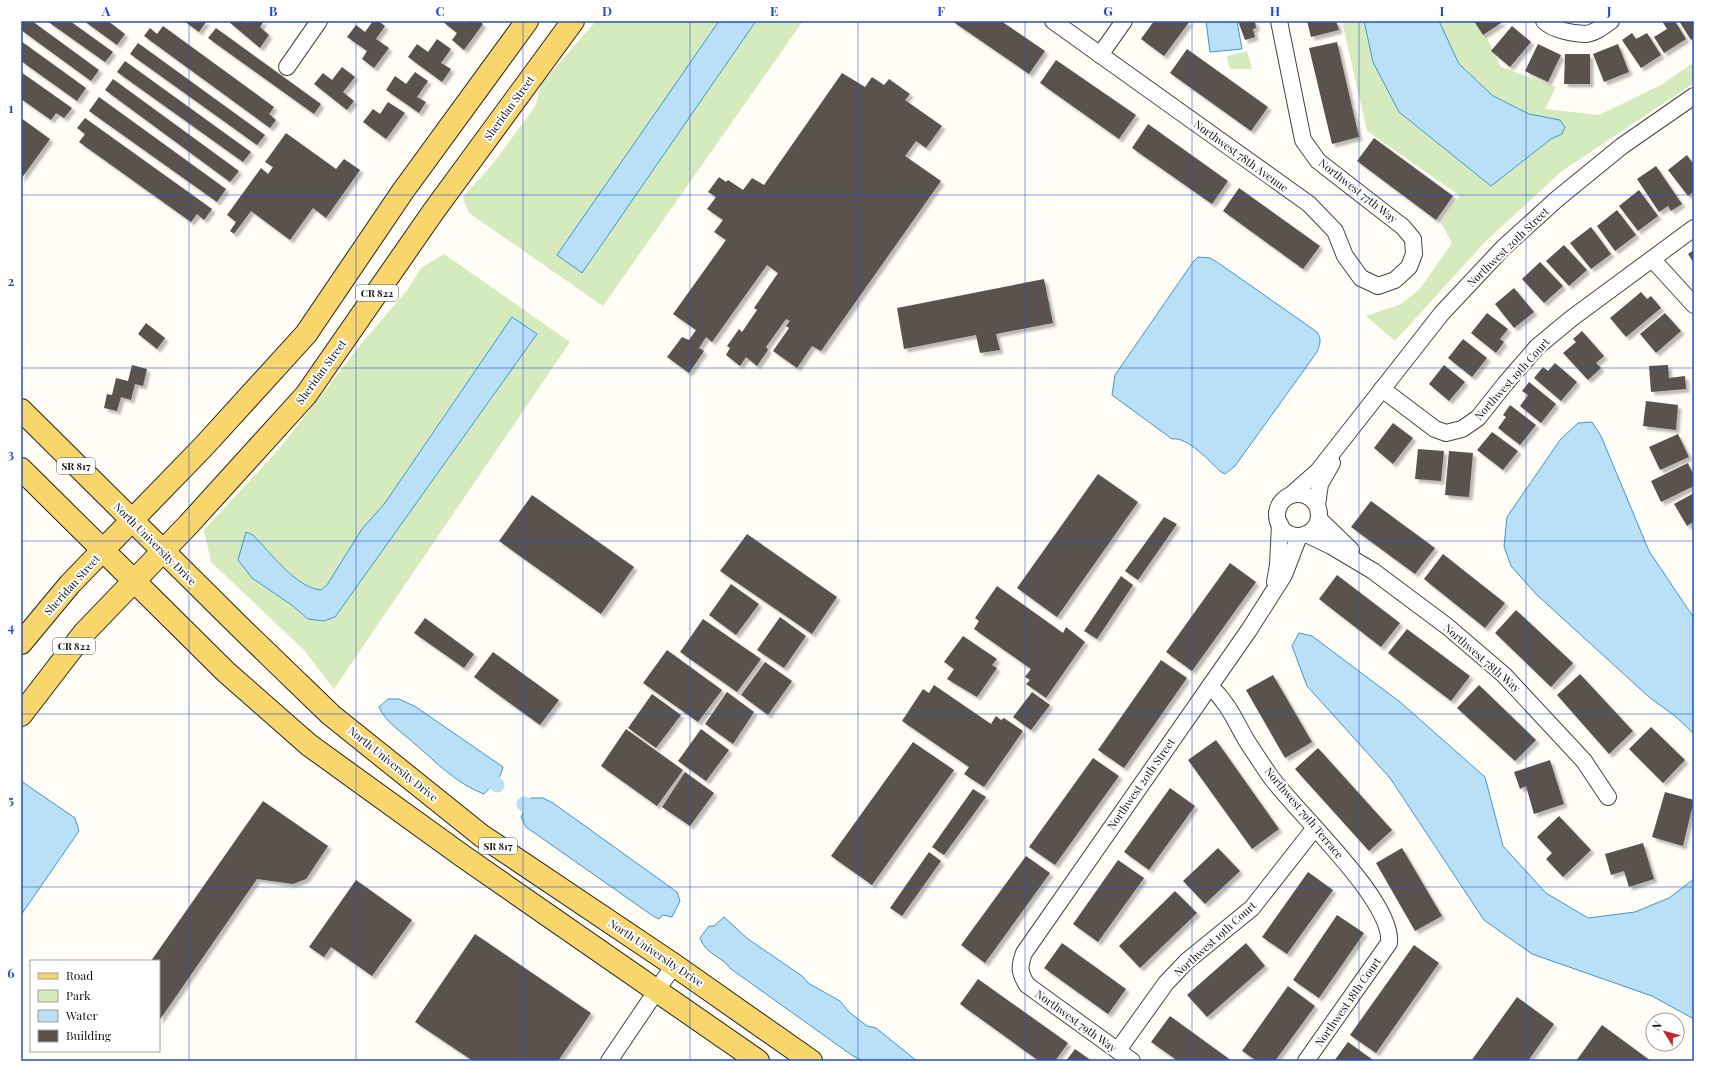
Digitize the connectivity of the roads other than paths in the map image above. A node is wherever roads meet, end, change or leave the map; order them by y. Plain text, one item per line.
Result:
1 (319, 21) edge
2 (527, 21) edge
3 (573, 21) edge
4 (1053, 21) edge
5 (1124, 21) edge
6 (1279, 21) edge
7 (1544, 21) edge
8 (1611, 21) edge
9 (1100, 55) junction
10 (287, 67) dead end
11 (1694, 96) edge
12 (1694, 228) edge
13 (1653, 260) junction
14 (1409, 267) joint
15 (1694, 305) edge
16 (1382, 389) junction
17 (21, 410) edge
18 (1350, 428) junction
19 (21, 469) edge
20 (1292, 494) junction
21 (1318, 512) junction
22 (132, 521) junction
23 (1280, 524) junction
24 (1303, 535) junction
25 (103, 551) junction
26 (163, 551) junction
27 (1373, 570) junction
28 (133, 582) junction
29 (1272, 593) junction
30 (21, 643) edge
31 (1210, 686) junction
32 (21, 715) edge
33 (1608, 797) dead end
34 (1314, 829) junction
35 (1390, 943) joint
36 (674, 965) junction
37 (1022, 978) joint
38 (657, 990) junction
39 (1118, 1050) junction
40 (609, 1061) edge
41 (758, 1061) edge
42 (811, 1061) edge
43 (1132, 1061) edge
44 (1306, 1061) edge

1 - 10 street
2 - 22 main road, Sheridan Street / CR 822
3 - 26 main road, Sheridan Street / CR 822
4 - 9 street, Northwest 78th Avenue
5 - 9 street
6 - 14 street, Northwest 77th Way
7 - 8 street
9 - 14 street, Northwest 78th Avenue
11 - 16 street, Northwest 20th Street
12 - 13 street, Northwest 19th Court
13 - 15 street
13 - 16 street, Northwest 19th Court
16 - 18 street, Northwest 20th Street
17 - 22 main road, North University Drive / SR 817
18 - 20 street, Northwest 20th Street
18 - 21 street, Northwest 20th Street
19 - 25 main road, SR 817
20 - 21 street
20 - 23 street
21 - 24 street
21 - 27 street, Northwest 78th Way
22 - 25 main road, Sheridan Street / CR 822
22 - 26 main road, North University Drive / SR 817
23 - 24 street
23 - 29 street, Northwest 20th Street
24 - 27 street, Northwest 78th Way
24 - 29 street, Northwest 20th Street
25 - 28 main road, SR 817
25 - 30 main road, Sheridan Street / CR 822
26 - 28 main road, Sheridan Street / CR 822
26 - 36 main road, North University Drive / SR 817
27 - 33 street, Northwest 78th Way
28 - 32 main road, Sheridan Street / CR 822
28 - 38 main road, SR 817
29 - 31 street, Northwest 20th Street
31 - 34 street, Northwest 79th Terrace
31 - 37 street, Northwest 20th Street
34 - 35 street, Northwest 79th Terrace
34 - 39 street, Northwest 19th Court
35 - 44 street, Northwest 18th Court
36 - 38 street
36 - 42 main road, North University Drive / SR 817
37 - 39 street, Northwest 79th Way
38 - 40 street
38 - 41 main road, SR 817
39 - 43 street, Northwest 79th Way

